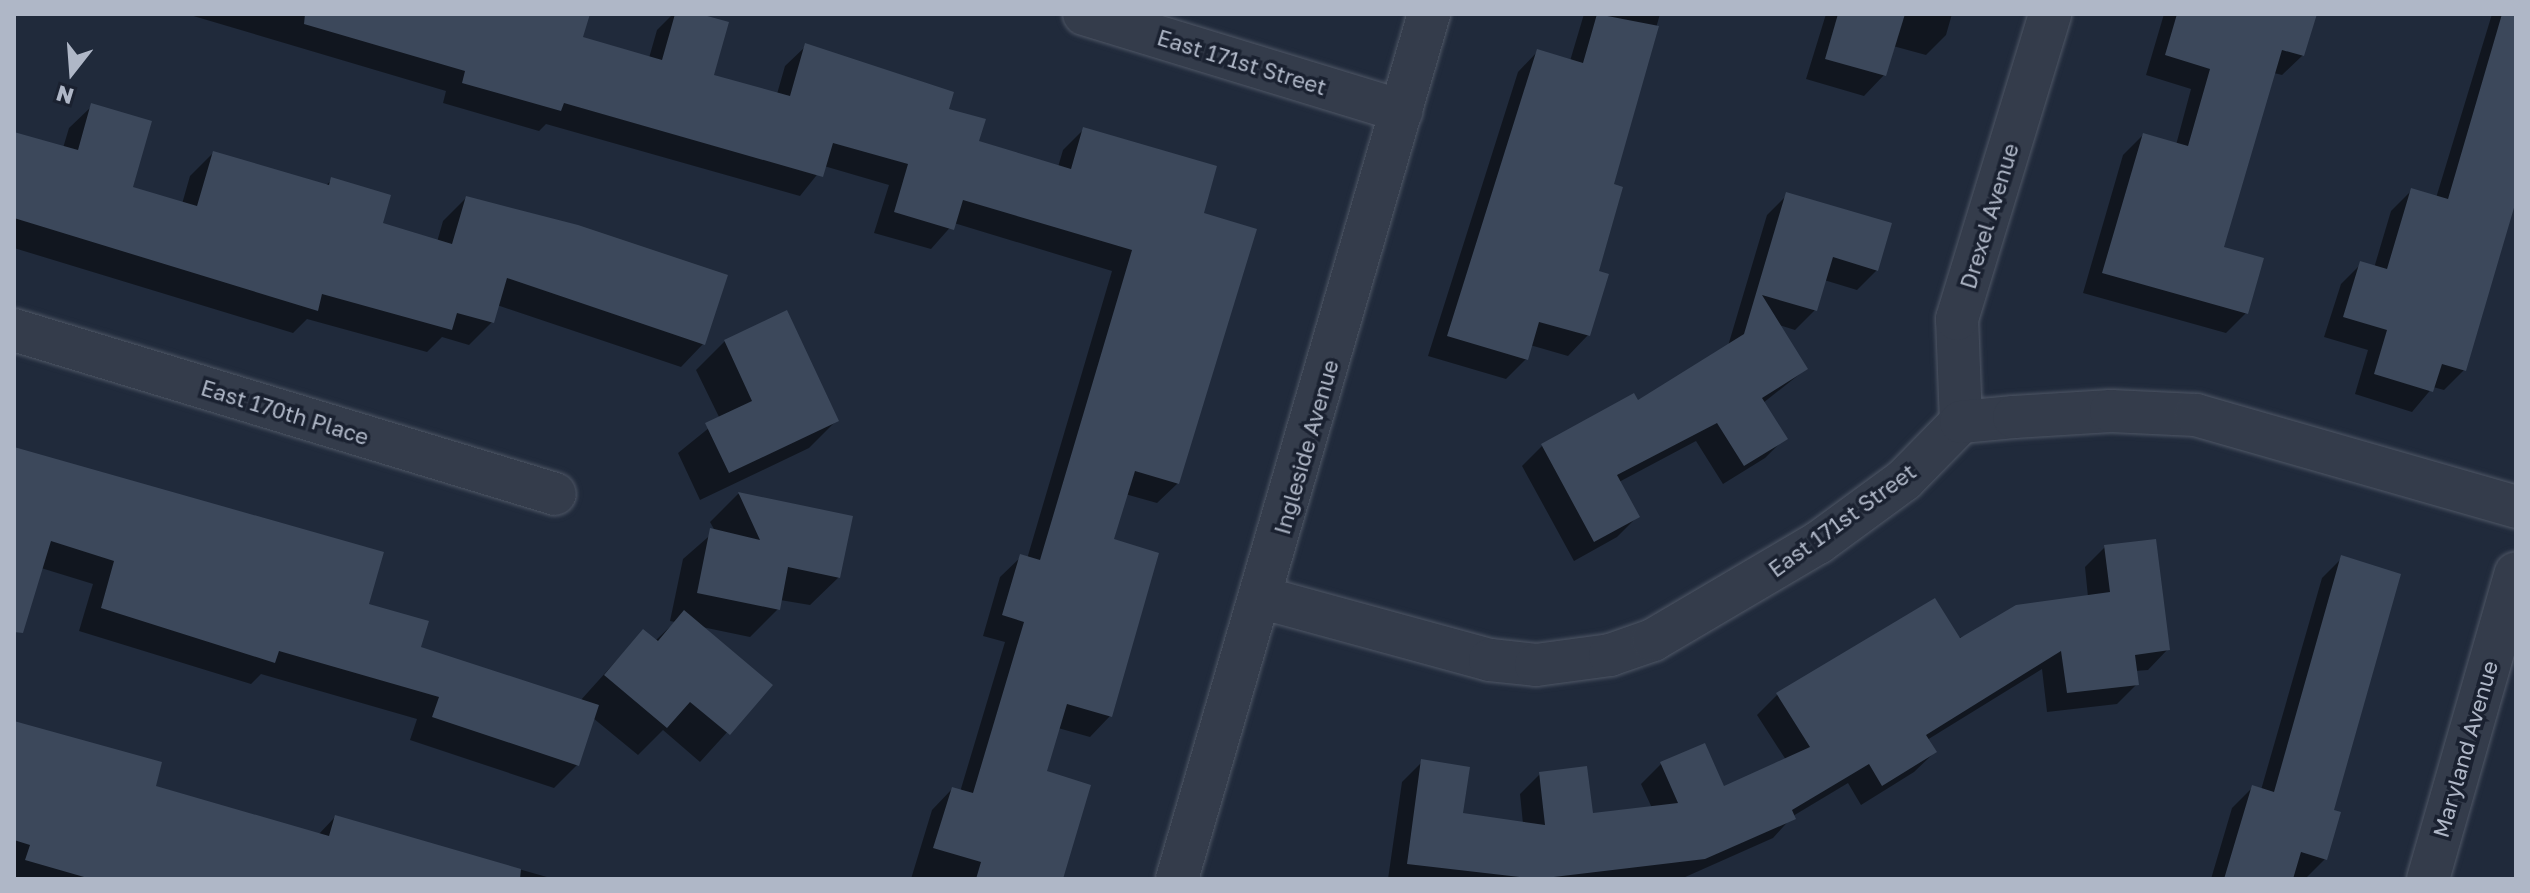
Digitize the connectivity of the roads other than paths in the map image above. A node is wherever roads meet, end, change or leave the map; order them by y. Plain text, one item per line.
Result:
1 (1084, 14) edge
2 (1429, 14) edge
3 (2050, 14) edge
4 (1401, 111) junction
5 (14, 330) edge
6 (1961, 422) junction
7 (555, 494) dead end
8 (2516, 507) edge
9 (2516, 573) edge
10 (1263, 598) junction
11 (1177, 879) edge
12 (2428, 879) edge

1 - 4 street, East 171st Street
2 - 4 street, Ingleside Avenue
3 - 6 street, Drexel Avenue
4 - 10 street, Ingleside Avenue
5 - 7 street, East 170th Place
6 - 8 street
6 - 10 street, East 171st Street
9 - 12 street, Maryland Avenue
10 - 11 street, Ingleside Avenue

